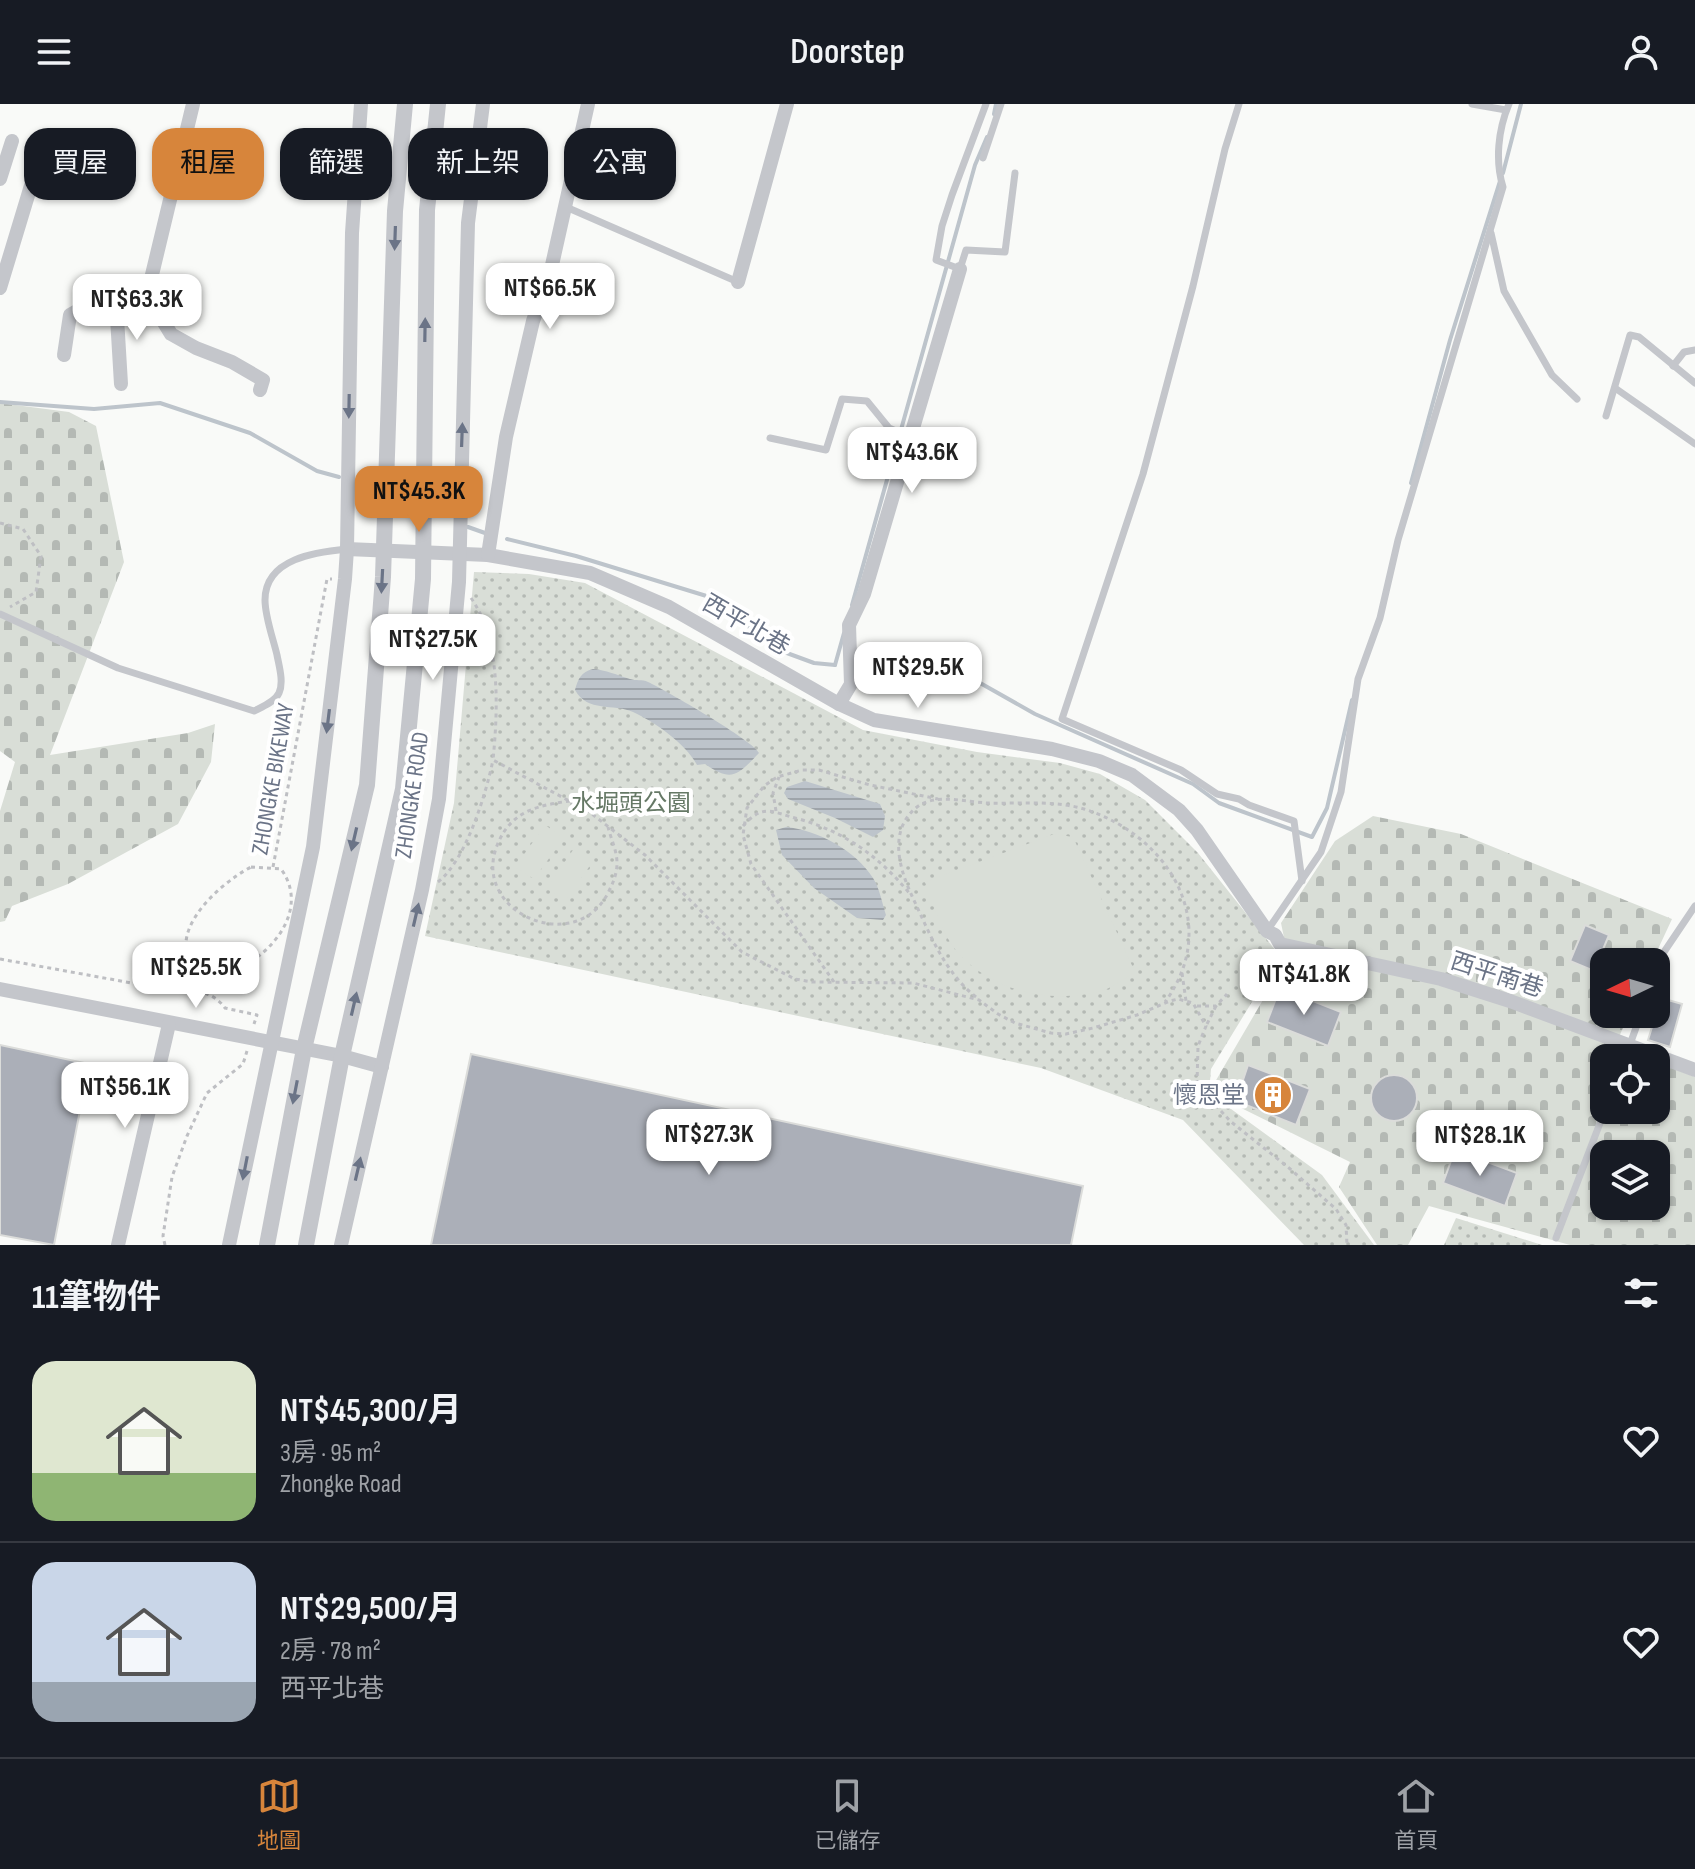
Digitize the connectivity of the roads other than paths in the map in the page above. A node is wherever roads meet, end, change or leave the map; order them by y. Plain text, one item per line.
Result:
1 (193, 104) edge
2 (361, 104) edge
3 (405, 104) edge
4 (438, 104) edge
5 (483, 104) edge
6 (588, 104) edge
7 (787, 104) edge
8 (986, 104) edge
9 (1001, 104) edge
10 (1239, 104) edge
11 (1472, 104) edge
12 (1508, 107) edge
13 (12, 141) dead end
14 (983, 158) dead end
15 (1015, 173) dead end
16 (0, 179) edge
17 (27, 200) edge
18 (566, 207) junction
19 (1490, 229) junction
20 (0, 232) edge
21 (17, 236) junction
22 (960, 269) junction
23 (738, 282) joint
24 (0, 288) edge
25 (116, 301) junction
26 (144, 308) junction
27 (1695, 350) edge
28 (64, 355) dead end
29 (1673, 366) junction
30 (1695, 383) edge
31 (121, 384) dead end
32 (1615, 388) junction
33 (260, 390) dead end
34 (1577, 399) dead end
35 (1606, 416) dead end
36 (909, 437) junction
37 (770, 438) dead end
38 (1695, 444) edge
39 (347, 549) junction
40 (383, 551) junction
41 (424, 553) junction
42 (459, 553) junction
43 (488, 555) junction
44 (0, 614) edge
45 (839, 704) junction
46 (1302, 881) junction
47 (1695, 906) edge
48 (1267, 931) junction
49 (1280, 944) joint
50 (1667, 948) edge
51 (0, 989) edge
52 (169, 1024) junction
53 (270, 1043) junction
54 (1609, 1044) edge
55 (304, 1049) junction
56 (342, 1056) junction
57 (1670, 1063) edge
58 (382, 1067) junction
59 (1695, 1070) edge
60 (1600, 1124) edge
61 (1556, 1238) dead end
62 (118, 1245) edge
63 (229, 1245) edge
64 (267, 1245) edge
65 (306, 1245) edge
66 (341, 1245) edge

1 - 26 street
2 -> 39 street
3 -> 40 street, ZHONGKE ROAD
41 -> 4 street, ZHONGKE ROAD
42 -> 5 street, ZHONGKE ROAD
6 - 18 street
7 - 23 street
8 - 22 lane
9 - 14 lane
10 - 46 lane
11 - 12 lane
12 - 19 lane
13 - 16 street
15 - 22 lane
17 - 21 street
18 - 23 lane
18 - 43 street
19 - 34 lane
19 - 46 lane
20 - 21 street
21 - 24 street
22 - 36 street
25 - 26 street
25 - 28 street
25 - 31 street
26 - 33 street
27 - 29 lane
29 - 30 lane
29 - 32 lane
32 - 35 lane
32 - 38 lane
36 - 37 lane
36 - 45 street
39 - 40 street, 西平北巷
39 - 44 lane
39 -> 53 street
40 - 41 street, 西平北巷
40 -> 55 street, ZHONGKE ROAD
41 - 42 street, 西平北巷
56 -> 41 street, ZHONGKE ROAD
42 - 43 street, 西平北巷
58 -> 42 street, ZHONGKE ROAD
43 - 45 street, 西平北巷
45 - 48 street, 西平北巷
46 - 48 lane
47 - 50 lane
48 - 49 street, 西平北巷
49 - 54 street, 西平南巷
51 - 52 street
52 - 53 street
52 - 62 street
53 - 55 street
53 -> 63 street
55 - 56 street
55 -> 64 street, ZHONGKE ROAD
56 - 58 street
56 - 65 street, ZHONGKE ROAD
57 - 59 street, 西平南巷
66 -> 58 street, ZHONGKE ROAD
60 - 61 lane

